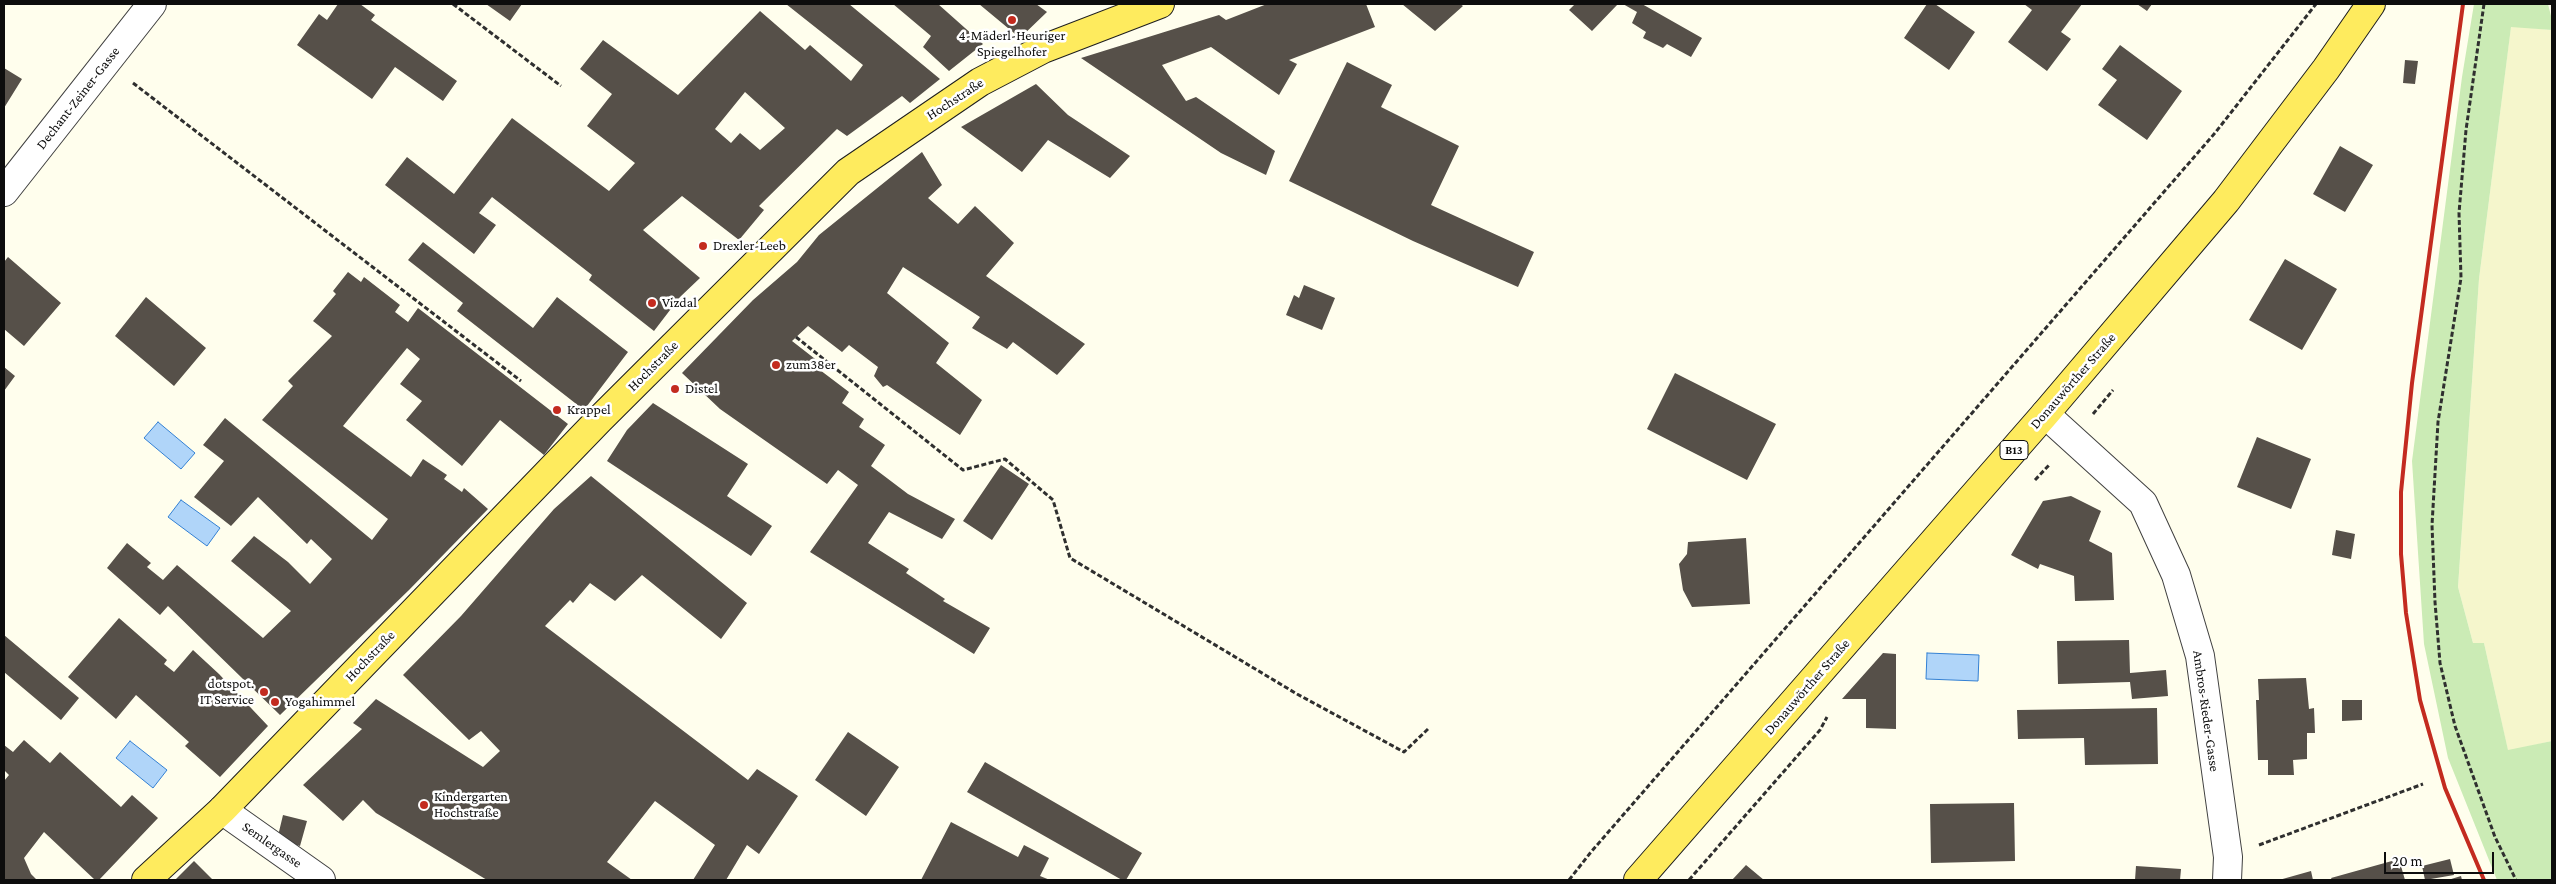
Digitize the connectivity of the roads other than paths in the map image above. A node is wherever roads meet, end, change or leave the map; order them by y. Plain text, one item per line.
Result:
1 (152, 4) edge
2 (1160, 4) edge
3 (2371, 4) edge
4 (4, 192) edge
5 (2045, 414) junction
6 (222, 810) junction
7 (2227, 869) edge
8 (146, 880) edge
9 (322, 880) edge
10 (1638, 880) edge

1 - 4 street, Dechant-Zeiner-Gasse
2 - 6 main road, Hochstraße
3 - 5 main road, Donauwörther Straße / B13
5 - 7 street, Ambros-Rieder-Gasse
5 - 10 main road, Donauwörther Straße / B13
6 - 8 main road, Hochstraße
6 - 9 street, Semlergasse

